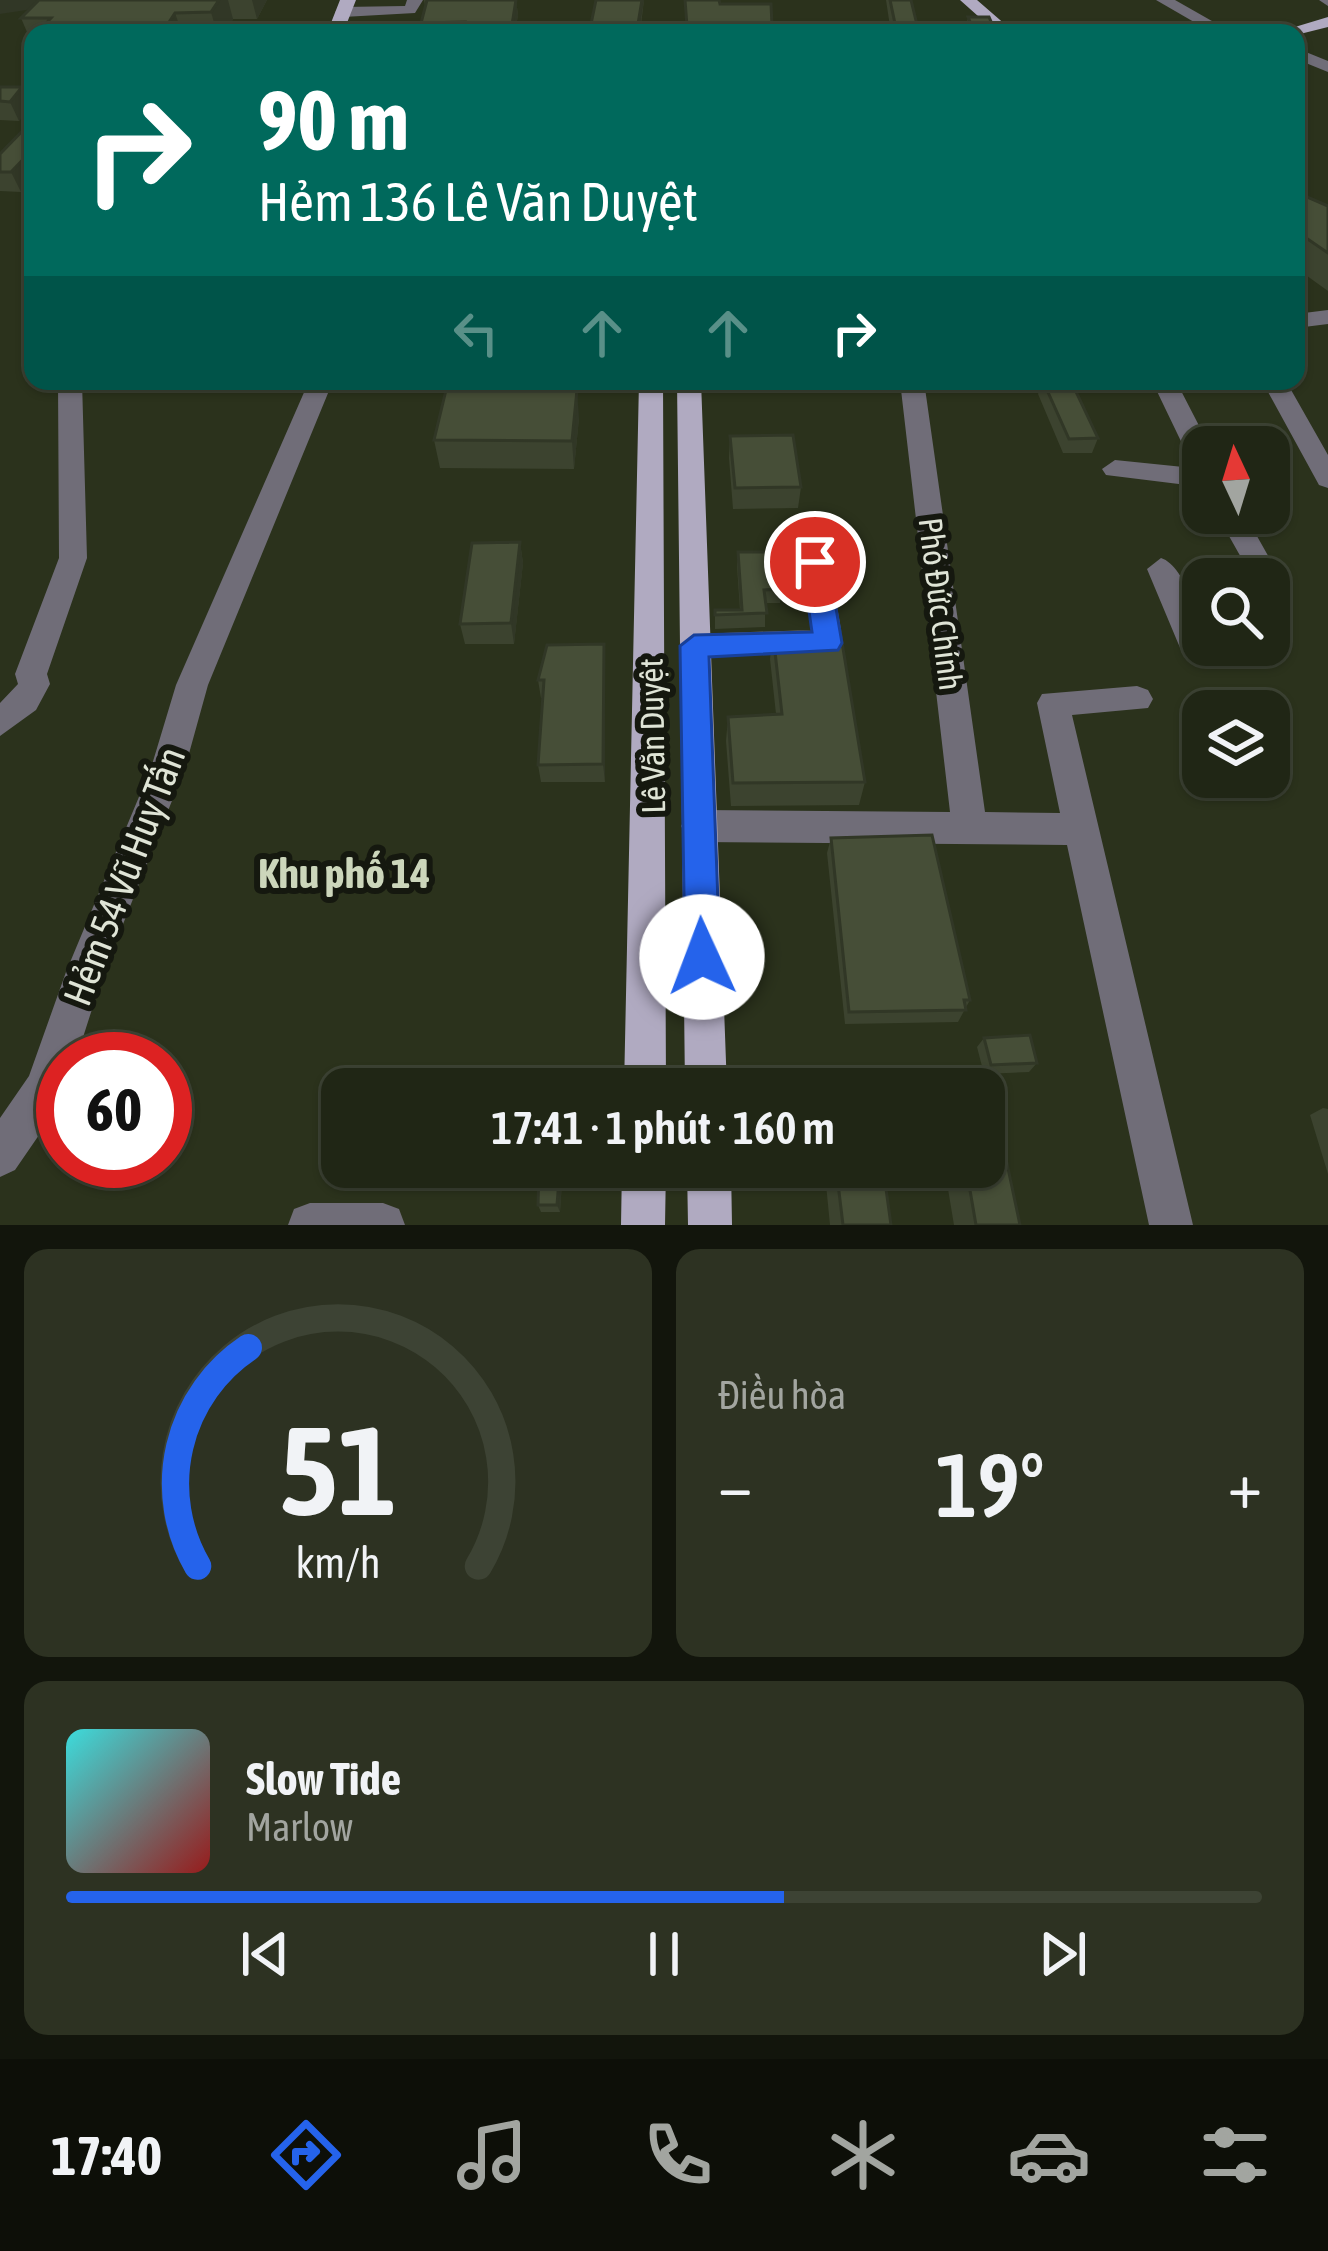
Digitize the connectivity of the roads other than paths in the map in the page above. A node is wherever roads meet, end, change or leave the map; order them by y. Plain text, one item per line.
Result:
1 (415, 0) edge
2 (968, 0) edge
3 (1164, 0) edge
4 (345, 6) edge
5 (996, 24) edge
6 (1209, 24) edge
7 (70, 390) edge
8 (317, 390) edge
9 (651, 390) edge
10 (689, 390) edge
11 (913, 390) edge
12 (1168, 390) edge
13 (1279, 390) edge
14 (1186, 426) edge
15 (1114, 469) dead end
16 (1182, 476) edge
17 (1328, 479) edge
18 (809, 522) dead end
19 (1161, 569) dead end
20 (1182, 620) edge
21 (694, 646) junction
22 (1137, 699) dead end
23 (0, 722) edge
24 (699, 826) junction
25 (969, 827) junction
26 (1084, 829) junction
27 (645, 1068) edge
28 (705, 1068) edge
29 (0, 1156) edge
30 (644, 1188) edge
31 (709, 1188) edge
32 (311, 1225) edge
33 (383, 1225) edge
34 (643, 1225) edge
35 (710, 1225) edge
36 (1171, 1225) edge

1 - 4 street
2 - 5 main road
3 - 6 street
7 - 23 street
8 - 29 street, Hẻm 54 Vũ Huy Tấn
9 - 27 main road, Lê Văn Duyệt
10 - 21 main road, Lê Văn Duyệt
11 - 25 street, Phó Đức Chính
12 - 14 street
13 - 17 street
15 - 16 street
18 - 21 street
19 - 20 street
21 - 24 main road, Lê Văn Duyệt
22 - 26 street
24 - 25 street
24 - 28 main road, Lê Văn Duyệt
25 - 26 street
26 - 36 street
30 - 34 main road
31 - 35 main road
32 - 33 street

